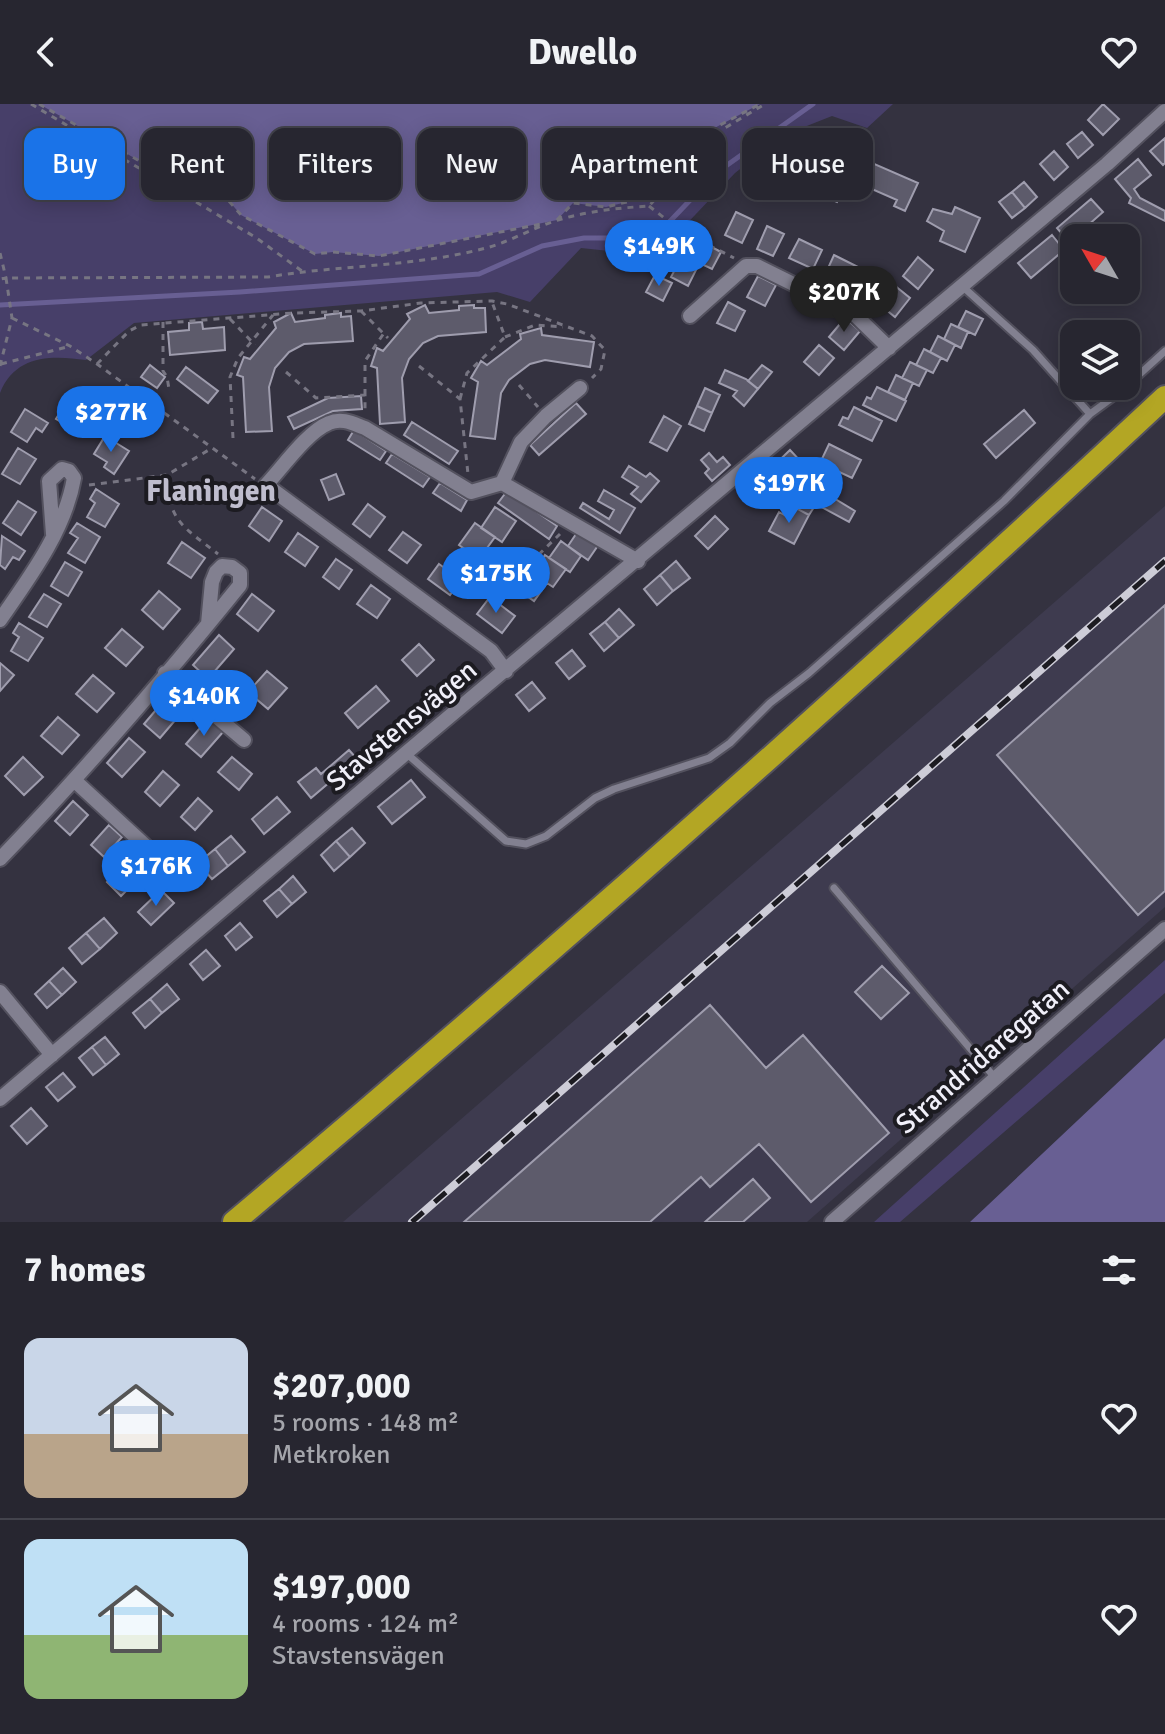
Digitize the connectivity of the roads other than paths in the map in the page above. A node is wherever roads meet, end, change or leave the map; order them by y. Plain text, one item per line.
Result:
1 (1164, 115) edge
2 (962, 286) junction
3 (690, 316) dead end
4 (889, 348) junction
5 (1165, 351) edge
6 (580, 388) road end
7 (1165, 397) edge
8 (1090, 414) junction
9 (502, 483) junction
10 (53, 534) junction
11 (638, 561) junction
12 (0, 620) edge
13 (208, 624) junction
14 (506, 671) junction
15 (165, 673) junction
16 (244, 740) dead end
17 (406, 753) junction
18 (75, 781) junction
19 (0, 859) edge
20 (163, 862) dead end
21 (834, 888) dead end
22 (1165, 929) edge
23 (0, 992) edge
24 (52, 1055) junction
25 (996, 1079) junction
26 (0, 1099) edge
27 (364, 1113) junction
28 (234, 1222) edge
29 (253, 1222) edge
30 (832, 1222) edge

1 - 2 street, Stavstensvägen
2 - 4 street, Stavstensvägen
2 - 8 lane
3 - 4 street
4 - 11 street, Stavstensvägen
5 - 8 lane
6 - 9 street
7 - 27 highway
8 - 17 lane
9 - 11 street
9 - 14 street
10 - 10 street
10 - 12 street
11 - 14 street, Stavstensvägen
13 - 13 street
13 - 15 street
14 - 17 street, Stavstensvägen
15 - 16 street
15 - 18 street
17 - 24 street, Stavstensvägen
18 - 19 street
18 - 20 street
21 - 25 lane
22 - 25 street, Strandridaregatan
23 - 24 street
24 - 26 street, Stavstensvägen
25 - 30 street, Strandridaregatan
27 - 28 highway
27 - 29 highway

